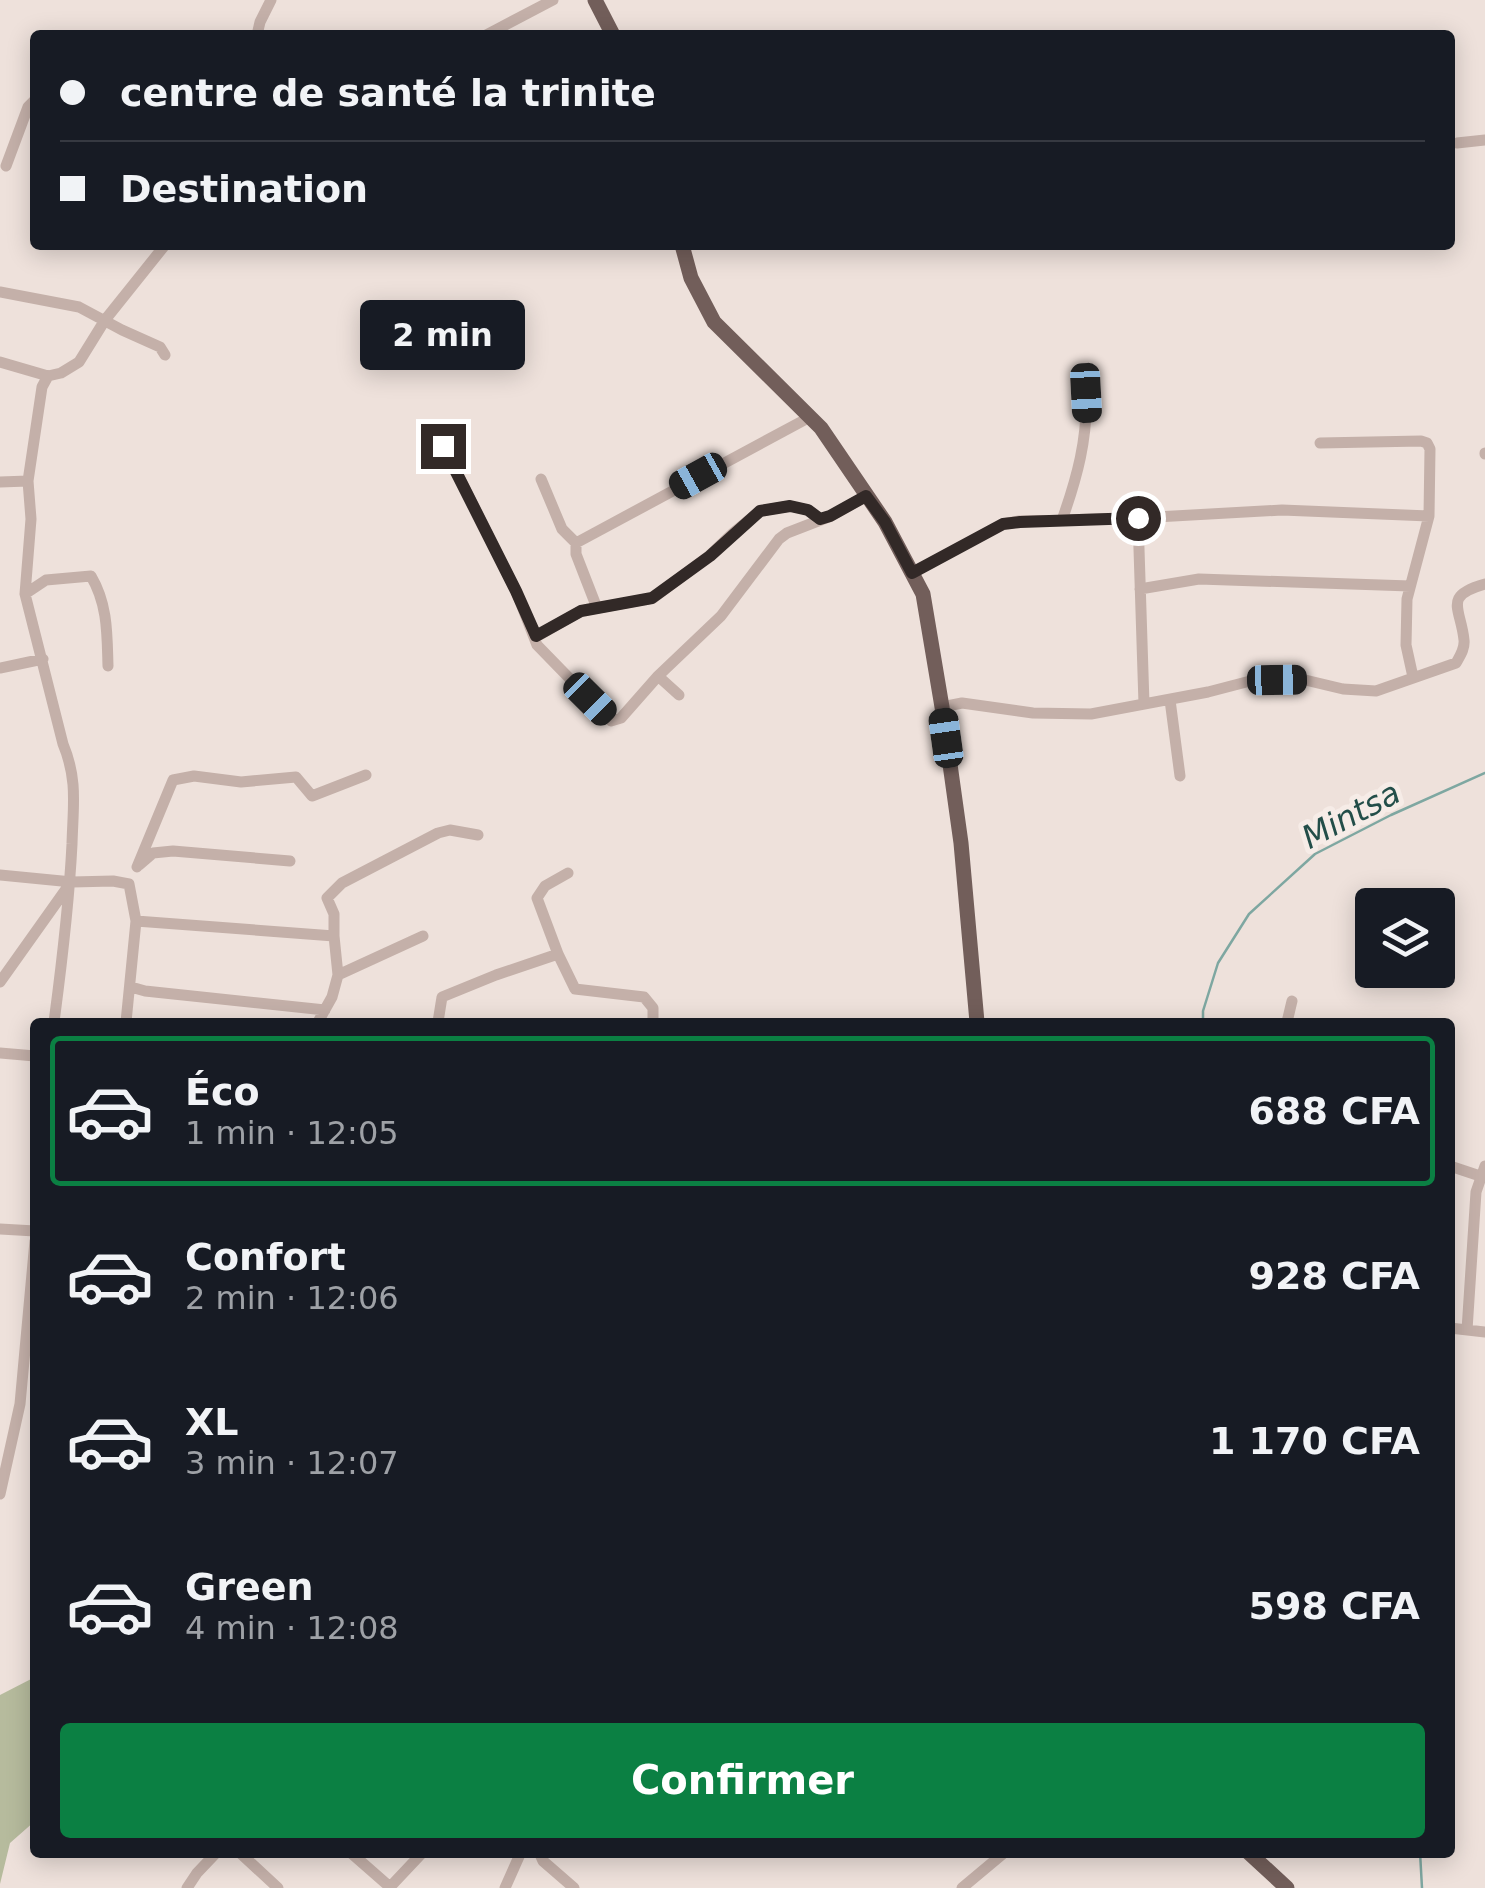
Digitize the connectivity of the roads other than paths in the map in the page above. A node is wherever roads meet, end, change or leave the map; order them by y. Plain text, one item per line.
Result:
1 (271, 0) edge
2 (554, 0) edge
3 (595, 0) edge
4 (258, 30) edge
5 (496, 30) edge
6 (611, 30) edge
7 (30, 105) edge
8 (1485, 140) edge
9 (1457, 142) dead end
10 (6, 166) dead end
11 (161, 250) edge
12 (683, 250) edge
13 (0, 292) edge
14 (104, 320) junction
15 (165, 355) dead end
16 (0, 362) edge
17 (48, 376) junction
18 (1086, 393) dead end
19 (810, 417) junction
20 (1320, 443) dead end
21 (443, 446) dead end
22 (541, 478) dead end
23 (28, 480) junction
24 (0, 482) edge
25 (866, 496) junction
26 (1429, 516) junction
27 (1138, 518) junction
28 (820, 519) junction
29 (1062, 520) junction
30 (576, 543) junction
31 (912, 573) junction
32 (1485, 584) edge
33 (1410, 586) junction
34 (1140, 589) junction
35 (26, 594) junction
36 (597, 608) junction
37 (536, 636) junction
38 (43, 659) junction
39 (108, 666) dead end
40 (0, 668) edge
41 (658, 676) junction
42 (1414, 677) junction
43 (679, 695) dead end
44 (1170, 700) junction
45 (1144, 704) junction
46 (942, 707) junction
47 (366, 775) dead end
48 (1180, 776) dead end
49 (478, 834) dead end
50 (290, 861) dead end
51 (137, 867) junction
52 (568, 873) dead end
53 (0, 875) edge
54 (72, 882) junction
55 (129, 884) junction
56 (136, 922) junction
57 (334, 936) junction
58 (423, 936) dead end
59 (558, 954) junction
60 (338, 975) junction
61 (0, 982) edge
62 (131, 987) junction
63 (1292, 1001) dead end
64 (325, 1010) junction
65 (55, 1018) edge
66 (127, 1018) edge
67 (320, 1018) edge
68 (439, 1018) edge
69 (653, 1018) edge
70 (977, 1018) edge
71 (1288, 1018) edge
72 (0, 1054) edge
73 (30, 1056) edge
74 (1455, 1167) edge
75 (1483, 1171) edge
76 (0, 1230) edge
77 (30, 1232) edge
78 (30, 1295) edge
79 (1455, 1329) edge
80 (1467, 1330) junction
81 (1485, 1332) edge
82 (0, 1494) edge
83 (211, 1858) edge
84 (246, 1858) edge
85 (357, 1858) edge
86 (417, 1858) edge
87 (518, 1858) edge
88 (542, 1858) edge
89 (999, 1858) edge
90 (1254, 1858) edge
91 (187, 1888) edge
92 (278, 1888) edge
93 (391, 1888) edge
94 (506, 1888) edge
95 (574, 1888) edge
96 (962, 1888) edge
97 (1287, 1888) edge

1 - 4 street
2 - 5 street
3 - 6 main road
7 - 10 street
8 - 9 street
11 - 14 street
12 - 19 main road
13 - 14 street
14 - 15 street
14 - 17 street
16 - 17 street
17 - 23 street
18 - 29 street
19 - 25 main road
19 - 30 street
20 - 26 street
21 - 37 street
22 - 30 street
23 - 24 street
23 - 35 street
25 - 28 street
25 - 31 main road
26 - 27 street
26 - 33 street
27 - 29 street
27 - 34 street
28 - 36 street
28 - 41 street
29 - 31 street
30 - 36 street
31 - 46 main road
32 - 42 street
33 - 34 street
33 - 42 street
34 - 45 street
35 - 38 street
35 - 39 street
36 - 37 street
37 - 41 street
38 - 40 street
38 - 54 street
41 - 43 street
42 - 44 street
44 - 45 street
44 - 48 street
45 - 46 street
46 - 70 main road
47 - 51 street
49 - 57 street
50 - 51 street
51 - 55 street
52 - 59 street
53 - 54 street
54 - 55 street
54 - 61 street
54 - 65 street
55 - 56 street
56 - 57 street
56 - 62 street
57 - 60 street
58 - 60 street
59 - 68 street
59 - 69 street
60 - 64 street
62 - 64 street
62 - 66 street
63 - 71 street
64 - 67 street
72 - 73 street
74 - 75 street
75 - 80 street
76 - 77 street
78 - 82 street
79 - 80 street
80 - 81 street
83 - 91 street
84 - 92 street
85 - 93 street
86 - 93 street
87 - 94 street
88 - 95 street
89 - 96 street
90 - 97 main road

